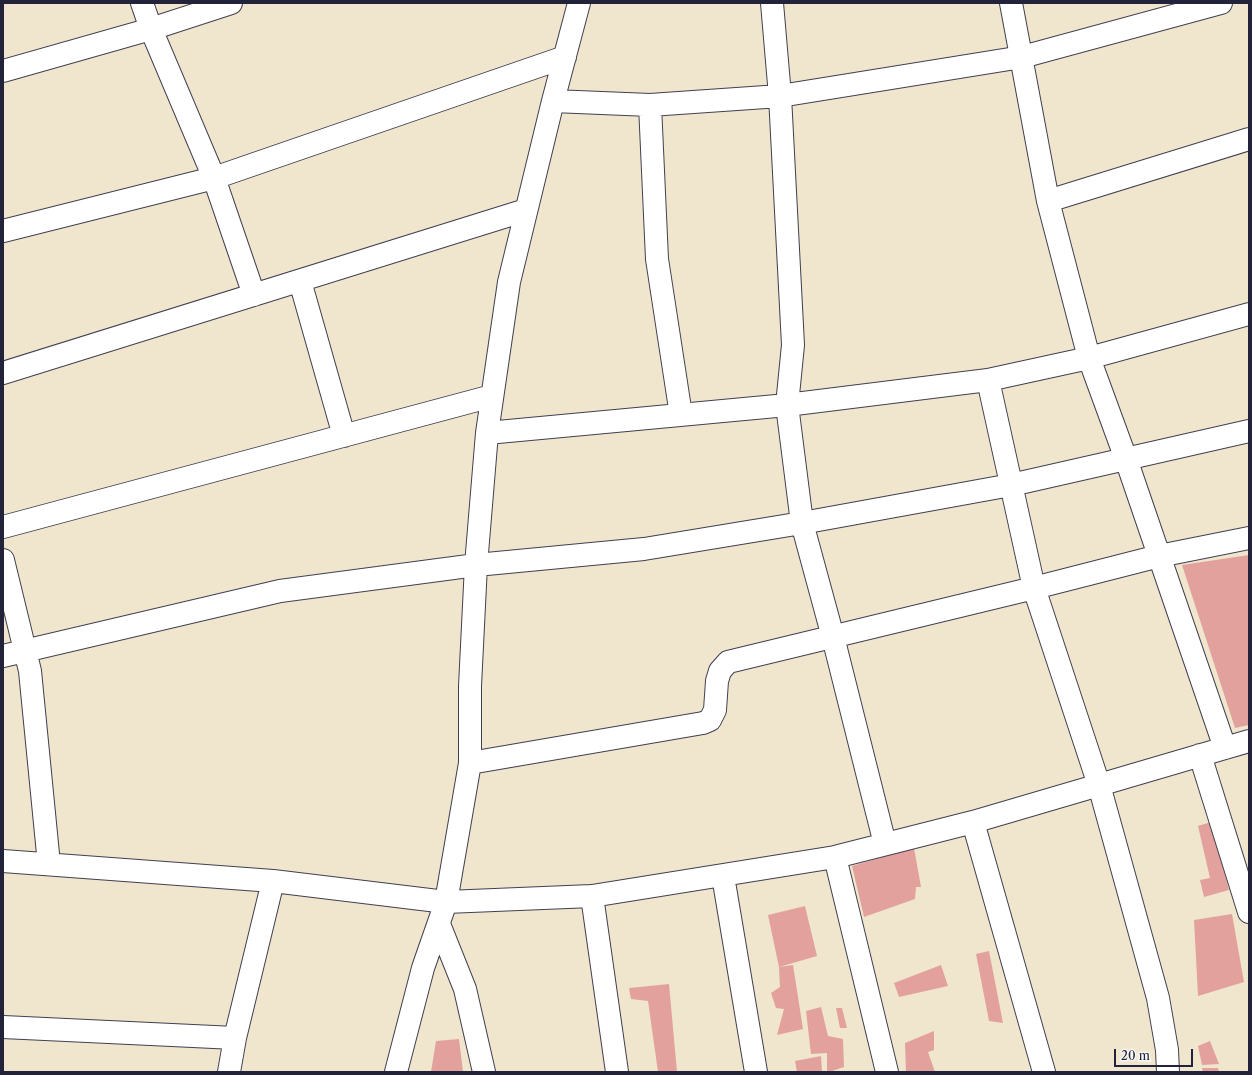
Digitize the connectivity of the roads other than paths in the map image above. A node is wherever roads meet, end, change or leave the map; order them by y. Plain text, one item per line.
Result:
1 (142, 3) edge
2 (231, 3) edge
3 (579, 3) edge
4 (772, 3) edge
5 (1011, 3) edge
6 (1221, 3) edge
7 (150, 29) junction
8 (565, 57) junction
9 (1022, 57) junction
10 (3, 71) edge
11 (780, 96) junction
12 (553, 101) junction
13 (650, 105) junction
14 (1249, 139) edge
15 (214, 178) junction
16 (1048, 201) junction
17 (526, 210) junction
18 (3, 231) edge
19 (300, 281) junction
20 (254, 296) junction
21 (1249, 314) edge
22 (1089, 358) junction
23 (3, 373) edge
24 (988, 380) junction
25 (492, 396) junction
26 (787, 405) junction
27 (681, 416) junction
28 (1249, 431) edge
29 (487, 434) junction
30 (344, 436) junction
31 (1126, 459) junction
32 (1011, 484) junction
33 (802, 523) junction
34 (3, 527) edge
35 (1249, 538) edge
36 (1159, 556) junction
37 (3, 560) edge
38 (476, 565) junction
39 (1034, 588) junction
40 (833, 637) junction
41 (25, 651) junction
42 (3, 656) edge
43 (1249, 741) edge
44 (1224, 748) junction
45 (1200, 755) junction
46 (470, 763) junction
47 (1099, 785) junction
48 (973, 822) junction
49 (885, 844) junction
50 (835, 857) junction
51 (3, 861) edge
52 (49, 864) junction
53 (723, 876) junction
54 (273, 881) junction
55 (592, 896) junction
56 (446, 902) junction
57 (1249, 912) edge
58 (439, 924) junction
59 (3, 1026) edge
60 (235, 1038) junction
61 (229, 1072) edge
62 (396, 1072) edge
63 (484, 1072) edge
64 (617, 1072) edge
65 (756, 1072) edge
66 (887, 1072) edge
67 (1044, 1072) edge
68 (1168, 1072) edge

1 - 7 street
2 - 7 street
3 - 8 street
4 - 11 street
5 - 9 street
6 - 9 street
7 - 10 street
7 - 15 street
8 - 12 street
8 - 15 street
9 - 11 street
9 - 16 street
11 - 13 street
11 - 26 street
12 - 13 street
12 - 17 street
13 - 27 street
14 - 16 street
15 - 18 street
15 - 20 street
16 - 22 street
17 - 19 street
17 - 25 street
19 - 20 street
19 - 30 street
20 - 23 street
21 - 22 street
22 - 24 street
22 - 31 street
24 - 26 street
24 - 32 street
25 - 29 street
25 - 30 street
26 - 27 street
26 - 33 street
27 - 29 street
28 - 31 street
29 - 38 street
30 - 34 street
31 - 32 street
31 - 36 street
32 - 33 street
32 - 39 street
33 - 38 street
33 - 40 street
35 - 36 street
36 - 39 street
36 - 44 street
37 - 41 street
38 - 41 street
38 - 46 street
39 - 40 street
39 - 47 street
40 - 46 street
40 - 49 street
41 - 42 street
41 - 52 street
43 - 44 street
44 - 45 street
45 - 47 street
45 - 57 street
46 - 56 street
47 - 48 street
47 - 68 street
48 - 49 street
48 - 67 street
49 - 50 street
50 - 53 street
50 - 66 street
51 - 52 street
52 - 54 street
53 - 55 street
53 - 65 street
54 - 56 street
54 - 60 street
55 - 56 street
55 - 64 street
56 - 58 street
58 - 62 street
58 - 63 street
59 - 60 street
60 - 61 street

